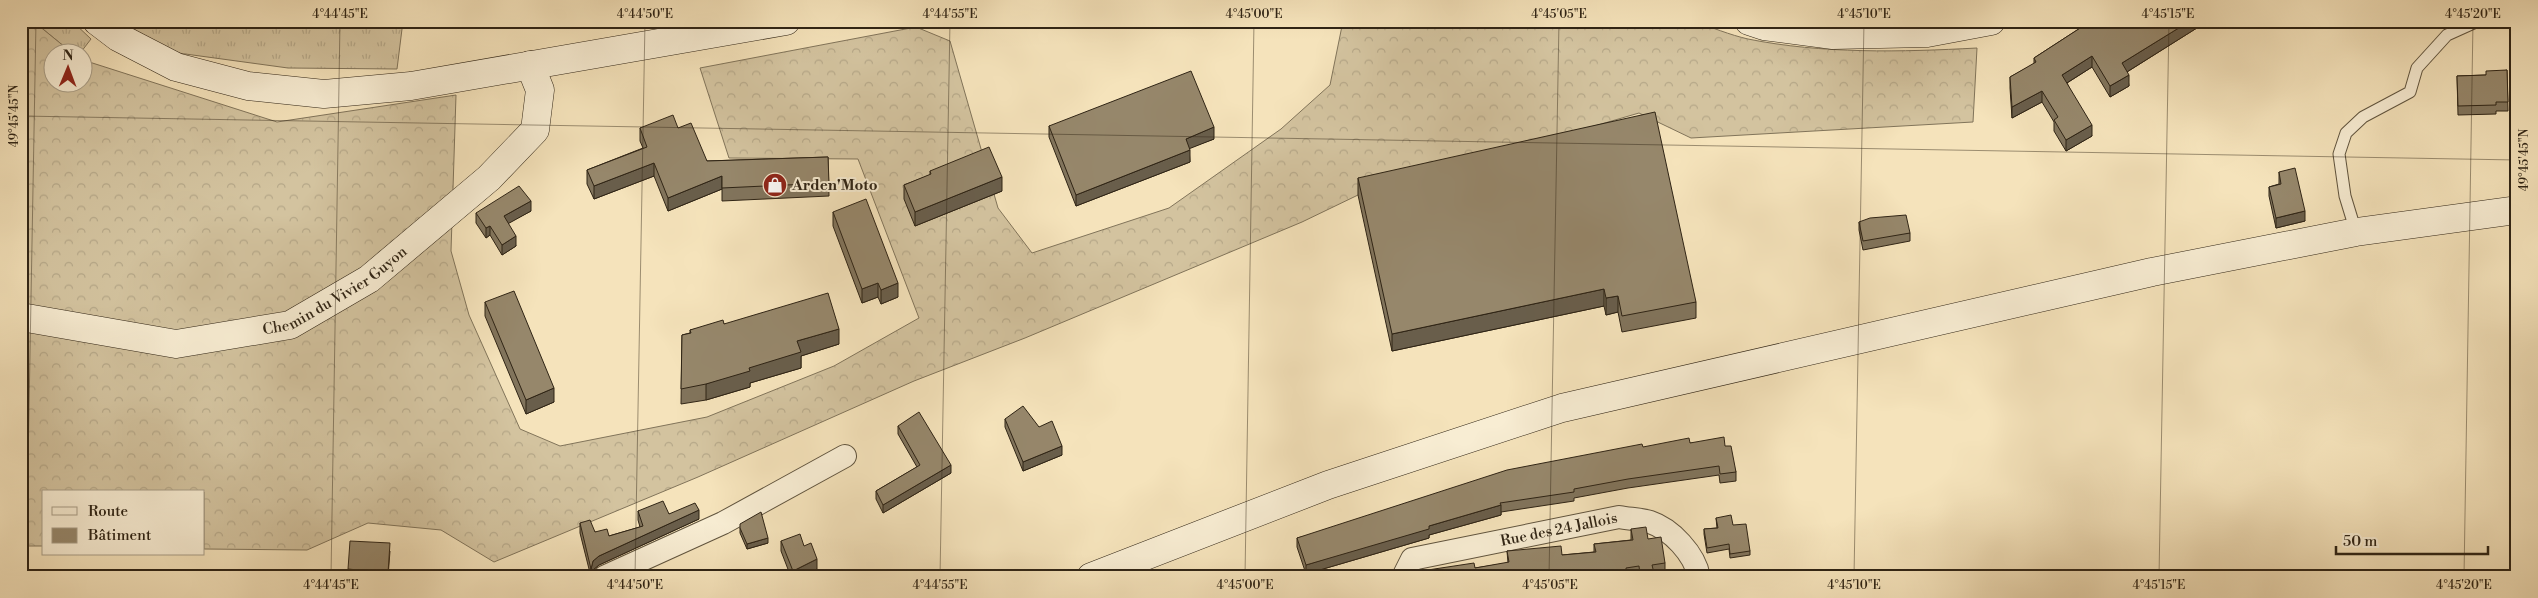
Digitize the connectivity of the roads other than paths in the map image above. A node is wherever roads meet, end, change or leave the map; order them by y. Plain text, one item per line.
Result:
1 (97, 21) edge
2 (786, 21) edge
3 (1749, 21) edge
4 (1850, 21) edge
5 (1991, 21) edge
6 (2478, 21) edge
7 (1877, 34) junction
8 (530, 65) junction
9 (2517, 210) edge
10 (2356, 232) junction
11 (21, 317) edge
12 (845, 456) dead end
13 (604, 577) edge
14 (1091, 577) edge
15 (1403, 577) edge
16 (1699, 577) edge

1 - 8 street
2 - 8 street
3 - 7 street
4 - 7 lane
5 - 7 street
6 - 10 lane
8 - 11 street, Chemin du Vivier Guyon
9 - 10 street
10 - 14 street
12 - 13 street
15 - 16 street, Rue des 24 Jallois

